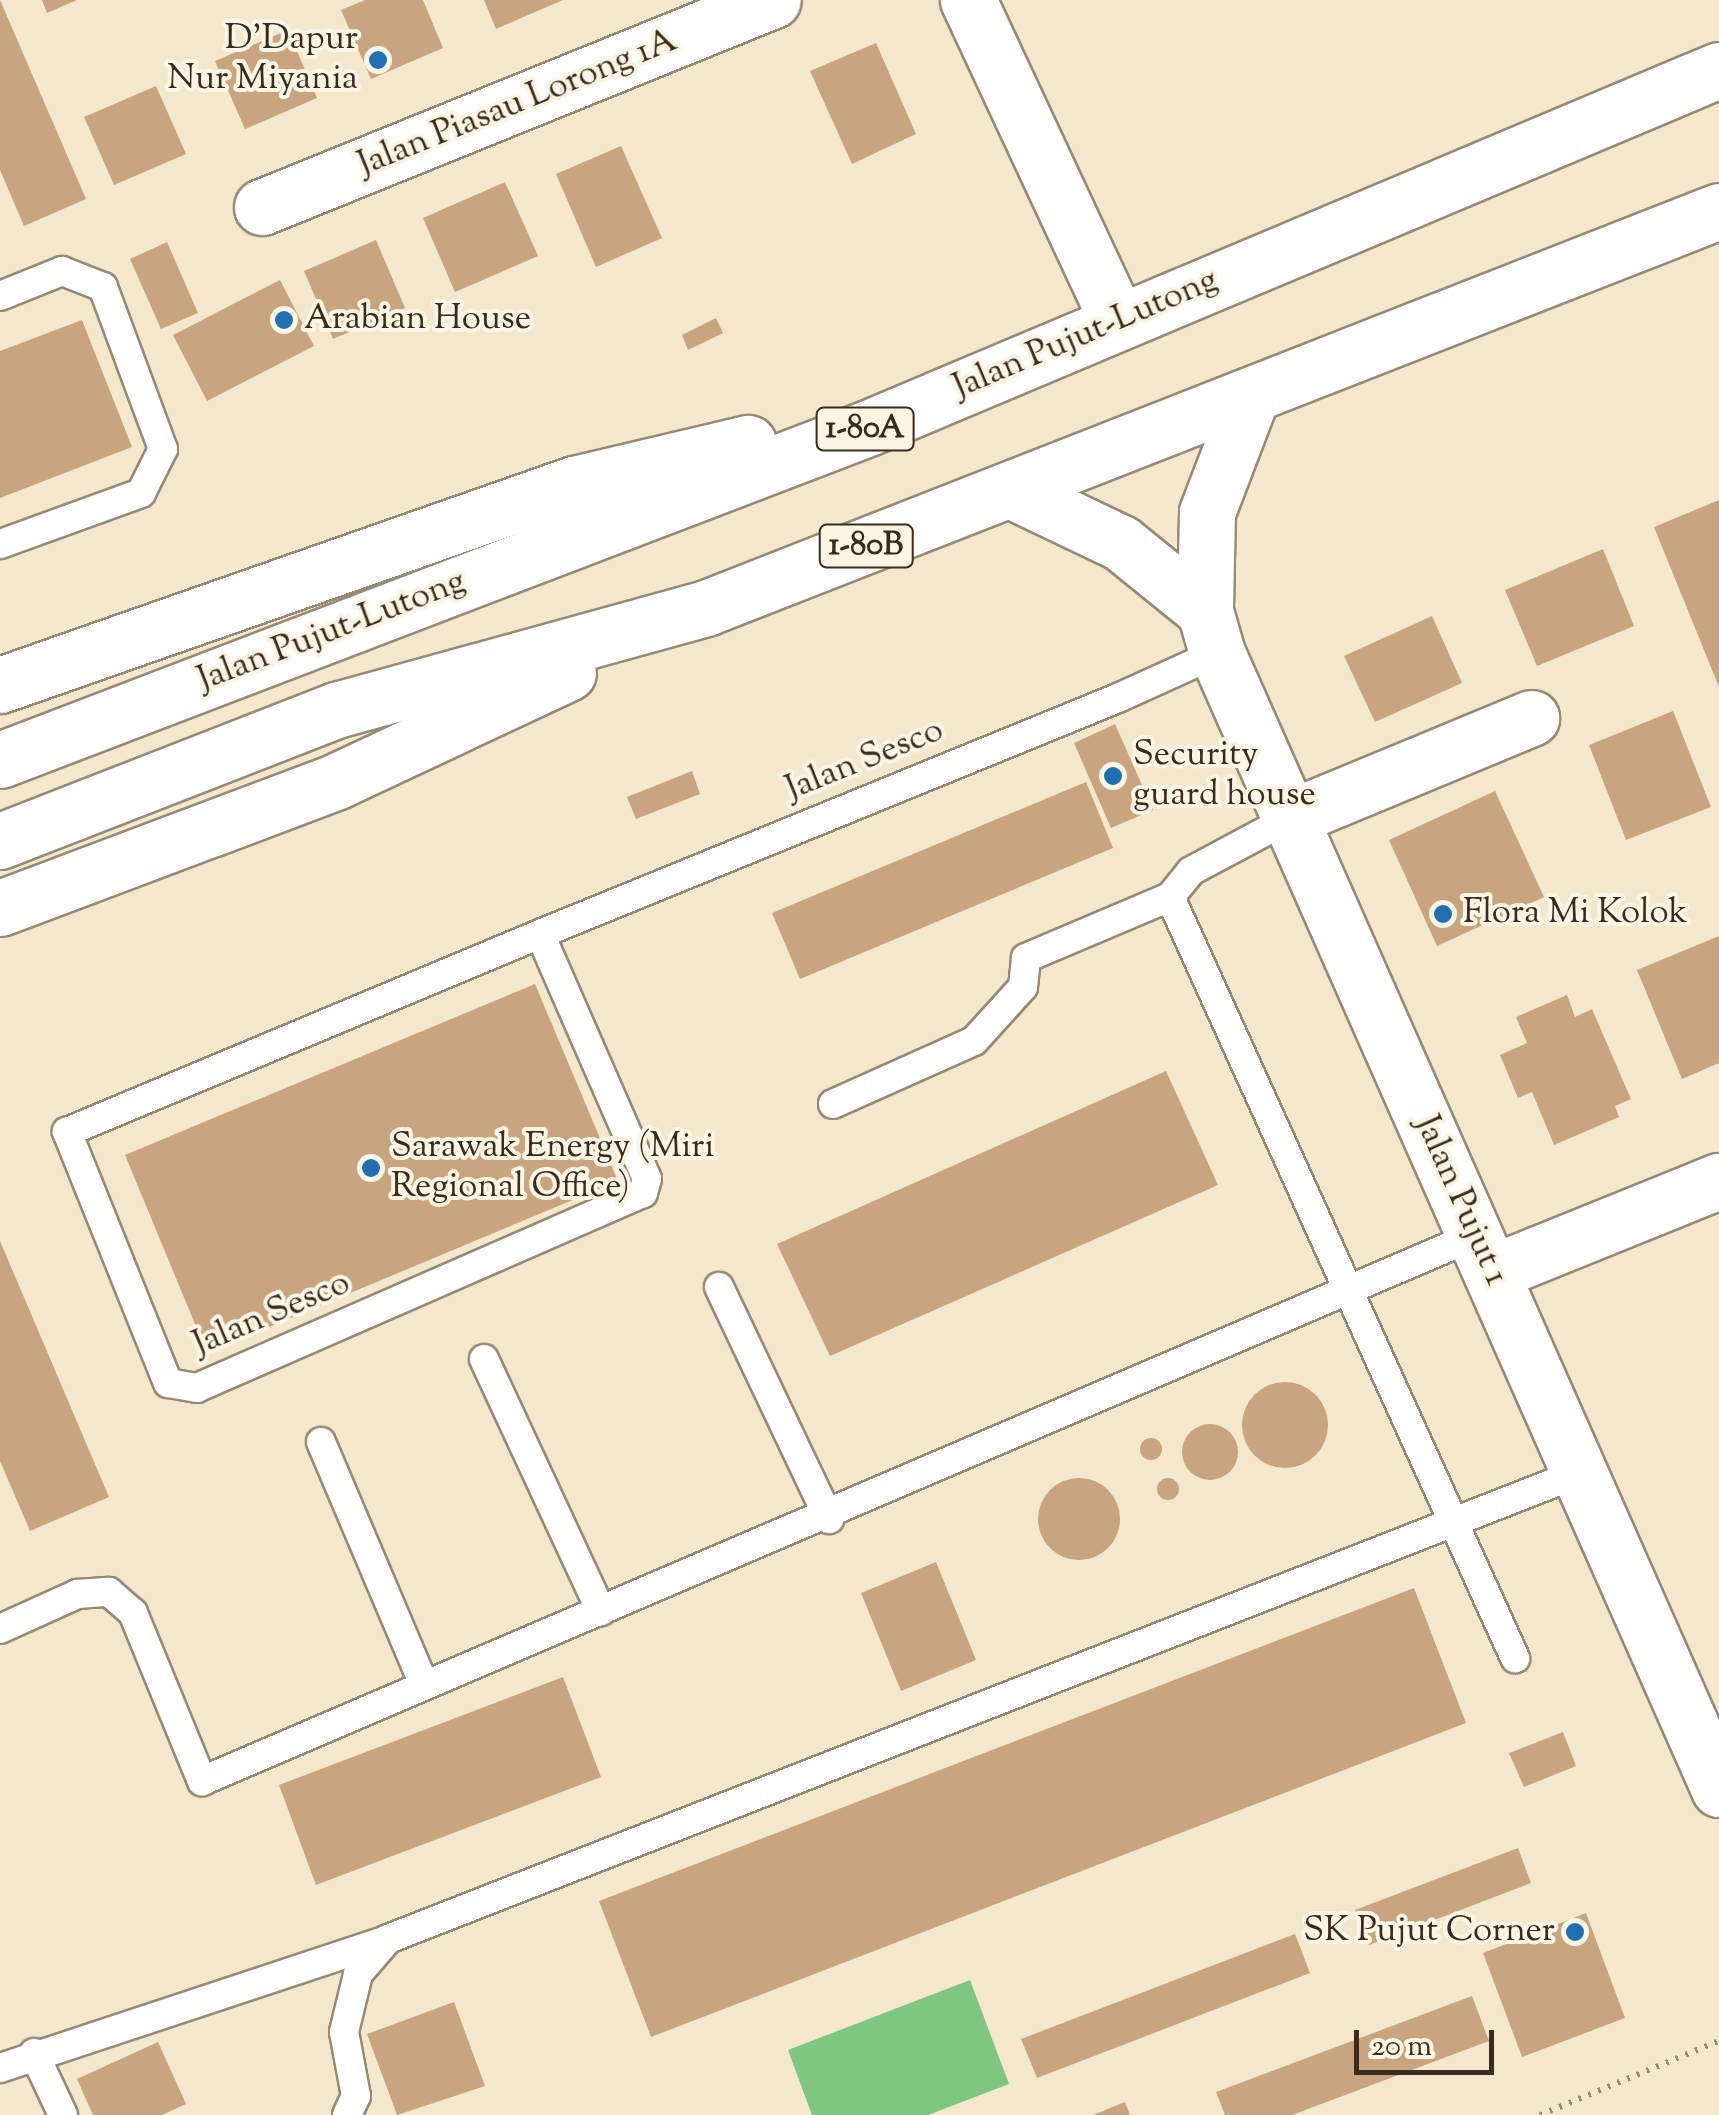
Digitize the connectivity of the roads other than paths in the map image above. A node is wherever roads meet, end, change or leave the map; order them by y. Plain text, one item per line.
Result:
1 (773, 0) edge
2 (968, 0) edge
3 (1719, 70) edge
4 (262, 208) dead end
5 (1719, 211) edge
6 (0, 296) edge
7 (1118, 321) junction
8 (945, 395) junction
9 (1251, 397) junction
10 (1010, 490) junction
11 (0, 544) edge
12 (706, 608) junction
13 (1211, 632) junction
14 (0, 685) edge
15 (1532, 718) dead end
16 (0, 760) edge
17 (1292, 817) junction
18 (0, 841) edge
19 (1170, 897) junction
20 (0, 908) edge
21 (540, 934) junction
22 (832, 1104) dead end
23 (1719, 1181) edge
24 (1483, 1254) junction
25 (719, 1287) dead end
26 (1348, 1293) junction
27 (484, 1359) dead end
28 (321, 1442) dead end
29 (1579, 1473) junction
30 (829, 1519) junction
31 (1457, 1520) junction
32 (602, 1611) junction
33 (0, 1629) edge
34 (1515, 1658) dead end
35 (423, 1682) junction
36 (1704, 1714) edge
37 (1719, 1789) edge
38 (388, 1939) junction
39 (34, 2053) junction
40 (0, 2068) edge
41 (63, 2115) edge
42 (347, 2115) edge

1 - 4 main road, Jalan Piasau Lorong 1A
2 - 7 main road
3 - 7 main road, Jalan Pujut-Lutong / 1-80A
5 - 9 main road, 1-80B
6 - 11 lane
7 - 8 main road, Jalan Pujut-Lutong / 1-80A
8 - 14 main road
8 - 16 main road, Jalan Pujut-Lutong / 1-80A
9 - 10 main road, 1-80B
9 - 13 main road, Jalan Pujut 1
10 - 12 main road, 1-80B
10 - 13 main road, Jalan Pujut 1
12 - 18 main road, 1-80B
12 - 20 main road
13 - 17 main road, Jalan Pujut 1
13 - 21 lane, Jalan Sesco
15 - 17 main road
17 - 19 lane
17 - 24 main road, Jalan Pujut 1
19 - 22 lane
19 - 26 lane
21 - 21 lane, Jalan Sesco
23 - 24 main road
24 - 26 lane
24 - 29 main road, Jalan Pujut 1
25 - 30 lane
26 - 30 lane
26 - 31 lane
27 - 32 lane
28 - 35 lane
29 - 31 lane
29 - 36 main road, Jalan Pujut 1
30 - 32 lane
31 - 34 lane
31 - 38 lane
32 - 35 lane
33 - 35 lane
36 - 37 main road, Jalan Pujut 1
38 - 39 lane
38 - 42 lane
39 - 40 lane
39 - 41 lane

